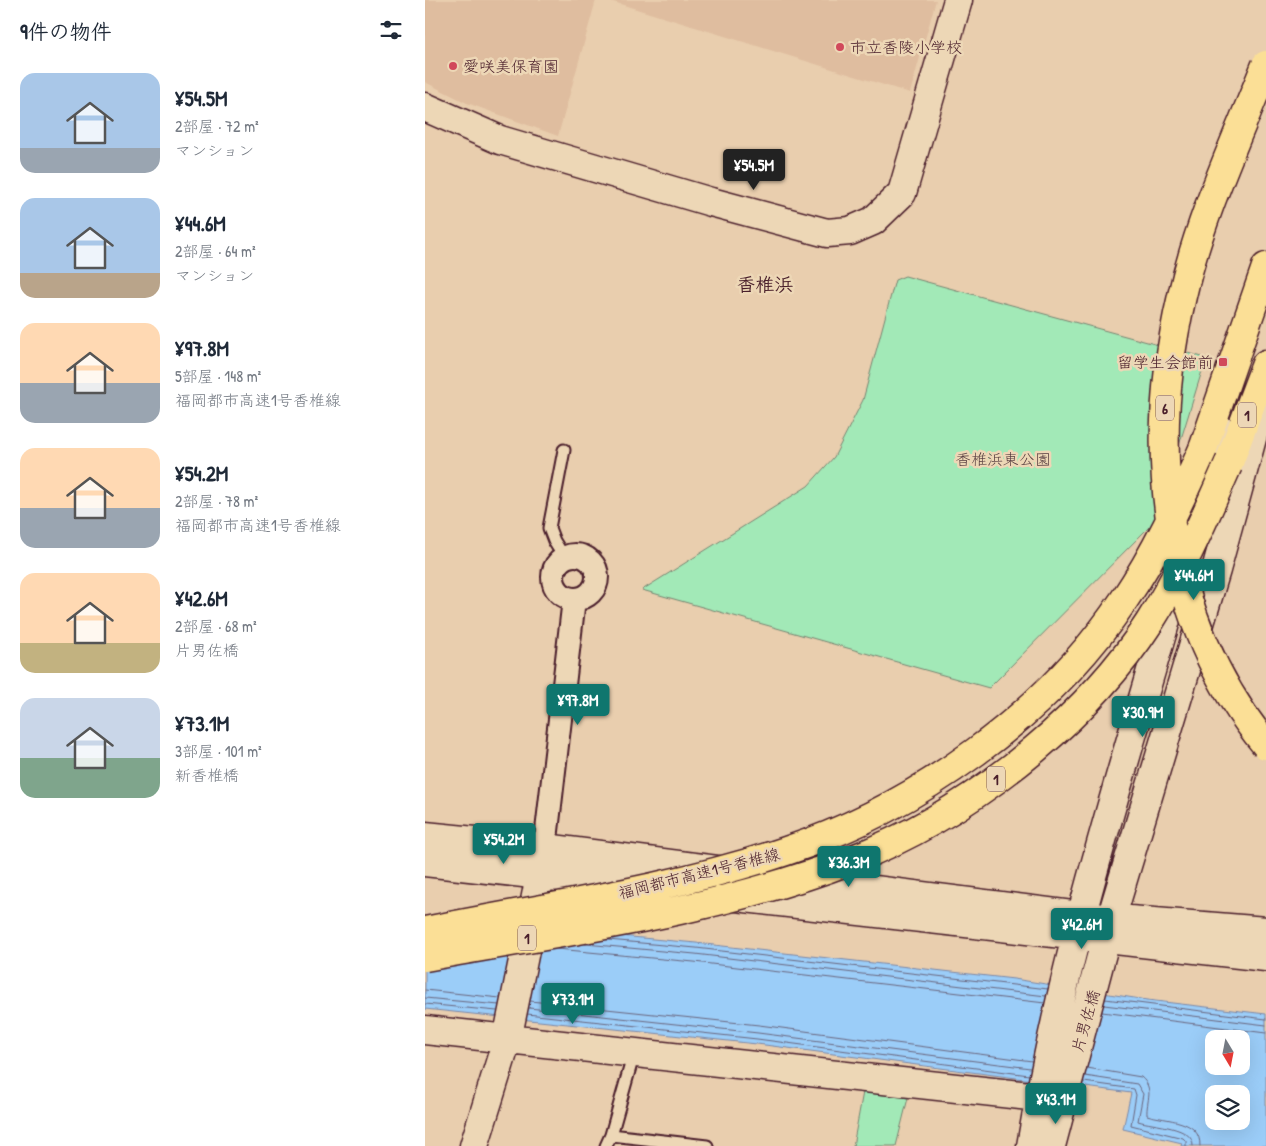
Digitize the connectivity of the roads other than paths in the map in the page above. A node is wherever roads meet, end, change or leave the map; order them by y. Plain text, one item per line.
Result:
1 (958, 0) edge
2 (1266, 65) edge
3 (425, 106) edge
4 (1266, 267) edge
5 (1266, 274) edge
6 (1266, 364) edge
7 (1266, 387) edge
8 (565, 450) dead end
9 (564, 557) junction
10 (574, 600) junction
11 (1266, 745) edge
12 (425, 836) edge
13 (543, 861) junction
14 (425, 862) edge
15 (1078, 926) junction
16 (1109, 930) junction
17 (425, 931) edge
18 (1266, 931) edge
19 (425, 956) edge
20 (1266, 957) edge
21 (425, 1030) edge
22 (507, 1040) junction
23 (635, 1052) junction
24 (1051, 1099) junction
25 (608, 1141) edge
26 (474, 1146) edge
27 (707, 1146) edge
28 (1031, 1146) edge
29 (1051, 1146) edge

1 - 3 street
2 - 11 highway, 6, bridge
4 - 17 highway, 福岡都市高速1号香椎線 / 1, bridge
5 - 15 street, 片男佐橋
6 - 19 highway, 福岡都市高速1号香椎線 / 1, bridge
7 - 16 street, 片男佐橋
8 - 9 lane
9 - 10 street
9 - 10 street
10 - 13 street
12 - 13 street
13 - 14 street
13 - 15 street
13 - 22 street
15 - 16 street
15 - 24 street, 片男佐橋
16 - 18 street
16 - 20 street
16 - 24 street, 片男佐橋
21 - 22 street
22 - 23 street
22 - 26 street
23 - 24 street
23 - 25 lane
24 - 28 street
24 - 29 street
25 - 27 lane

